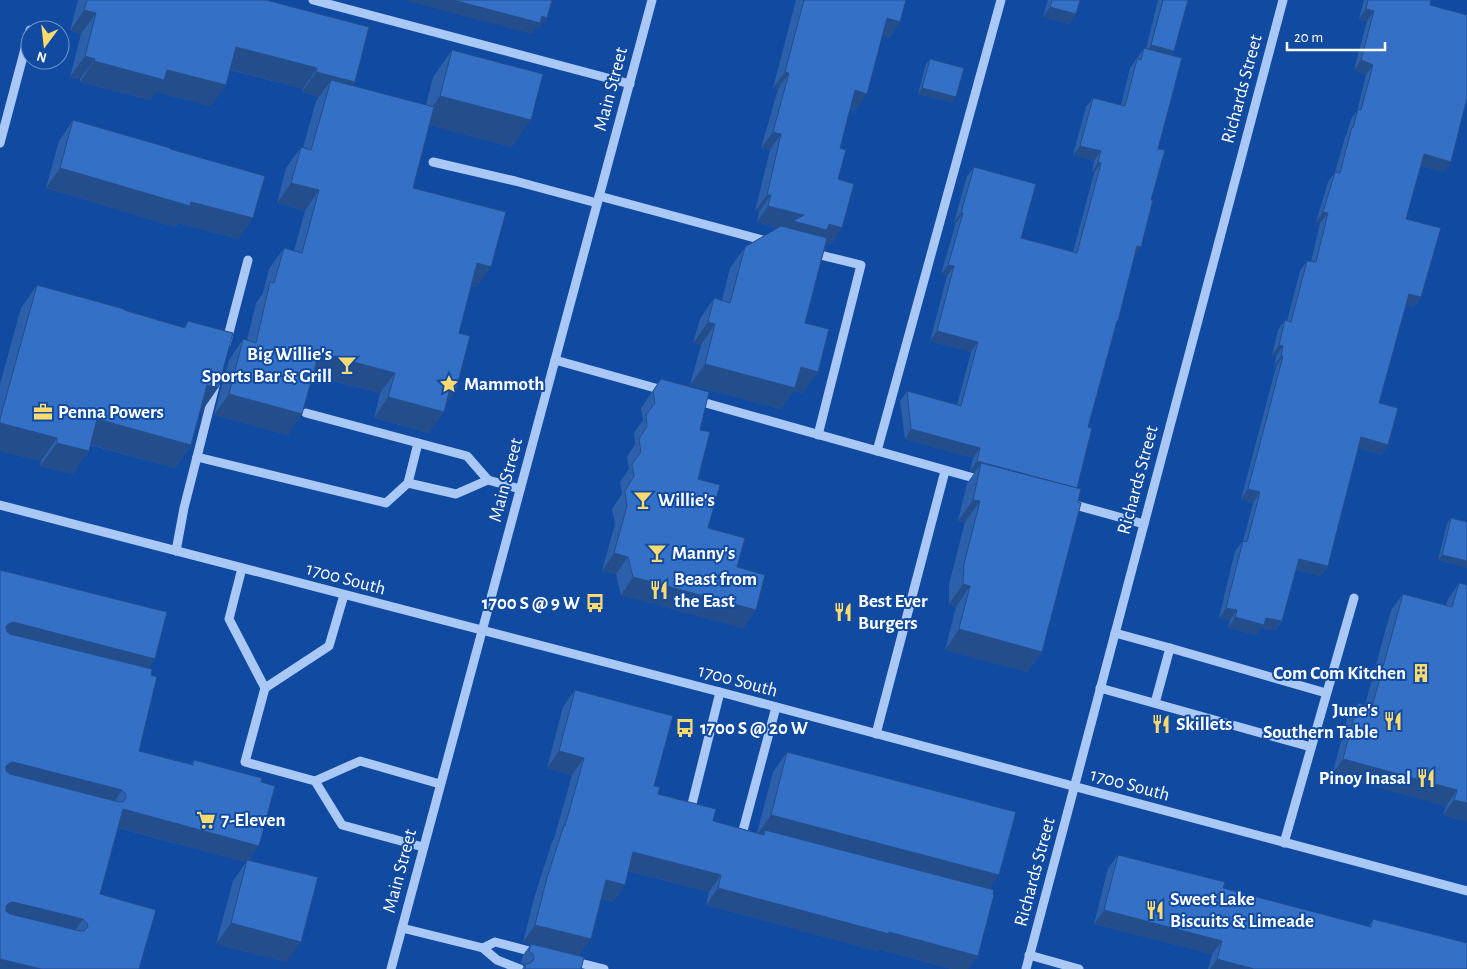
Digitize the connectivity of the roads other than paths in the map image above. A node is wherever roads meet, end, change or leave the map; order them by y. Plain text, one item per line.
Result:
1 (313, 0) edge
2 (652, 0) edge
3 (1001, 0) edge
4 (1283, 0) edge
5 (20, 68) edge
6 (630, 84) junction
7 (0, 143) edge
8 (433, 162) dead end
9 (598, 200) junction
10 (776, 243) edge
11 (804, 251) edge
12 (248, 260) dead end
13 (224, 353) edge
14 (555, 360) junction
15 (216, 382) edge
16 (306, 413) edge
17 (818, 435) junction
18 (418, 443) junction
19 (877, 452) junction
20 (197, 456) junction
21 (945, 471) junction
22 (488, 480) junction
23 (408, 483) junction
24 (991, 483) edge
25 (520, 490) junction
26 (1057, 500) edge
27 (0, 505) edge
28 (1144, 524) junction
29 (176, 552) junction
30 (242, 568) junction
31 (344, 595) junction
32 (1354, 598) dead end
33 (482, 631) junction
34 (1115, 633) junction
35 (1170, 648) junction
36 (265, 688) junction
37 (1100, 688) junction
38 (720, 692) junction
39 (1326, 693) junction
40 (1155, 703) junction
41 (776, 707) junction
42 (876, 734) junction
43 (1311, 747) junction
44 (314, 781) junction
45 (440, 784) junction
46 (1074, 786) junction
47 (692, 804) edge
48 (750, 840) edge
49 (1284, 843) junction
50 (424, 847) junction
51 (1467, 891) edge
52 (402, 928) junction
53 (483, 948) junction
54 (547, 955) edge
55 (1029, 955) junction
56 (566, 960) edge
57 (391, 969) edge
58 (520, 969) edge
59 (604, 969) edge
60 (1026, 969) edge
61 (1079, 969) edge

1 - 6 street
2 - 6 street, Main Street
3 - 19 street
4 - 28 street, Richards Street
5 - 7 street
6 - 9 street, Main Street
8 - 9 street
9 - 10 street
9 - 14 street, Main Street
11 - 17 street
12 - 13 street
14 - 17 street
14 - 25 street, Main Street
15 - 20 street
16 - 18 street
17 - 19 street
18 - 22 street
18 - 23 street
19 - 21 street
20 - 23 street
20 - 29 street
21 - 24 street
21 - 42 street
22 - 23 street
22 - 25 street
25 - 33 street, Main Street
26 - 28 street
27 - 29 street, 1700 South
28 - 34 street, Richards Street
29 - 30 street, 1700 South
30 - 31 street, 1700 South
30 - 36 street
31 - 33 street, 1700 South
31 - 36 street
32 - 39 street
33 - 38 street, 1700 South
33 - 45 street, Main Street
34 - 35 street
34 - 37 street, Richards Street
35 - 39 street
35 - 40 street
36 - 44 street
37 - 40 street
37 - 46 street, Richards Street
38 - 41 street, 1700 South
38 - 47 street
39 - 43 street
40 - 43 street
41 - 42 street, 1700 South
41 - 48 street
42 - 46 street, 1700 South
43 - 49 street
44 - 45 street
44 - 50 street
45 - 50 street, Main Street
46 - 49 street, 1700 South
46 - 55 street, Richards Street
49 - 51 street, 1700 South
50 - 52 street, Main Street
52 - 53 street
52 - 57 street, Main Street
53 - 54 street
53 - 58 street
55 - 60 street, Richards Street
55 - 61 street
56 - 59 street

